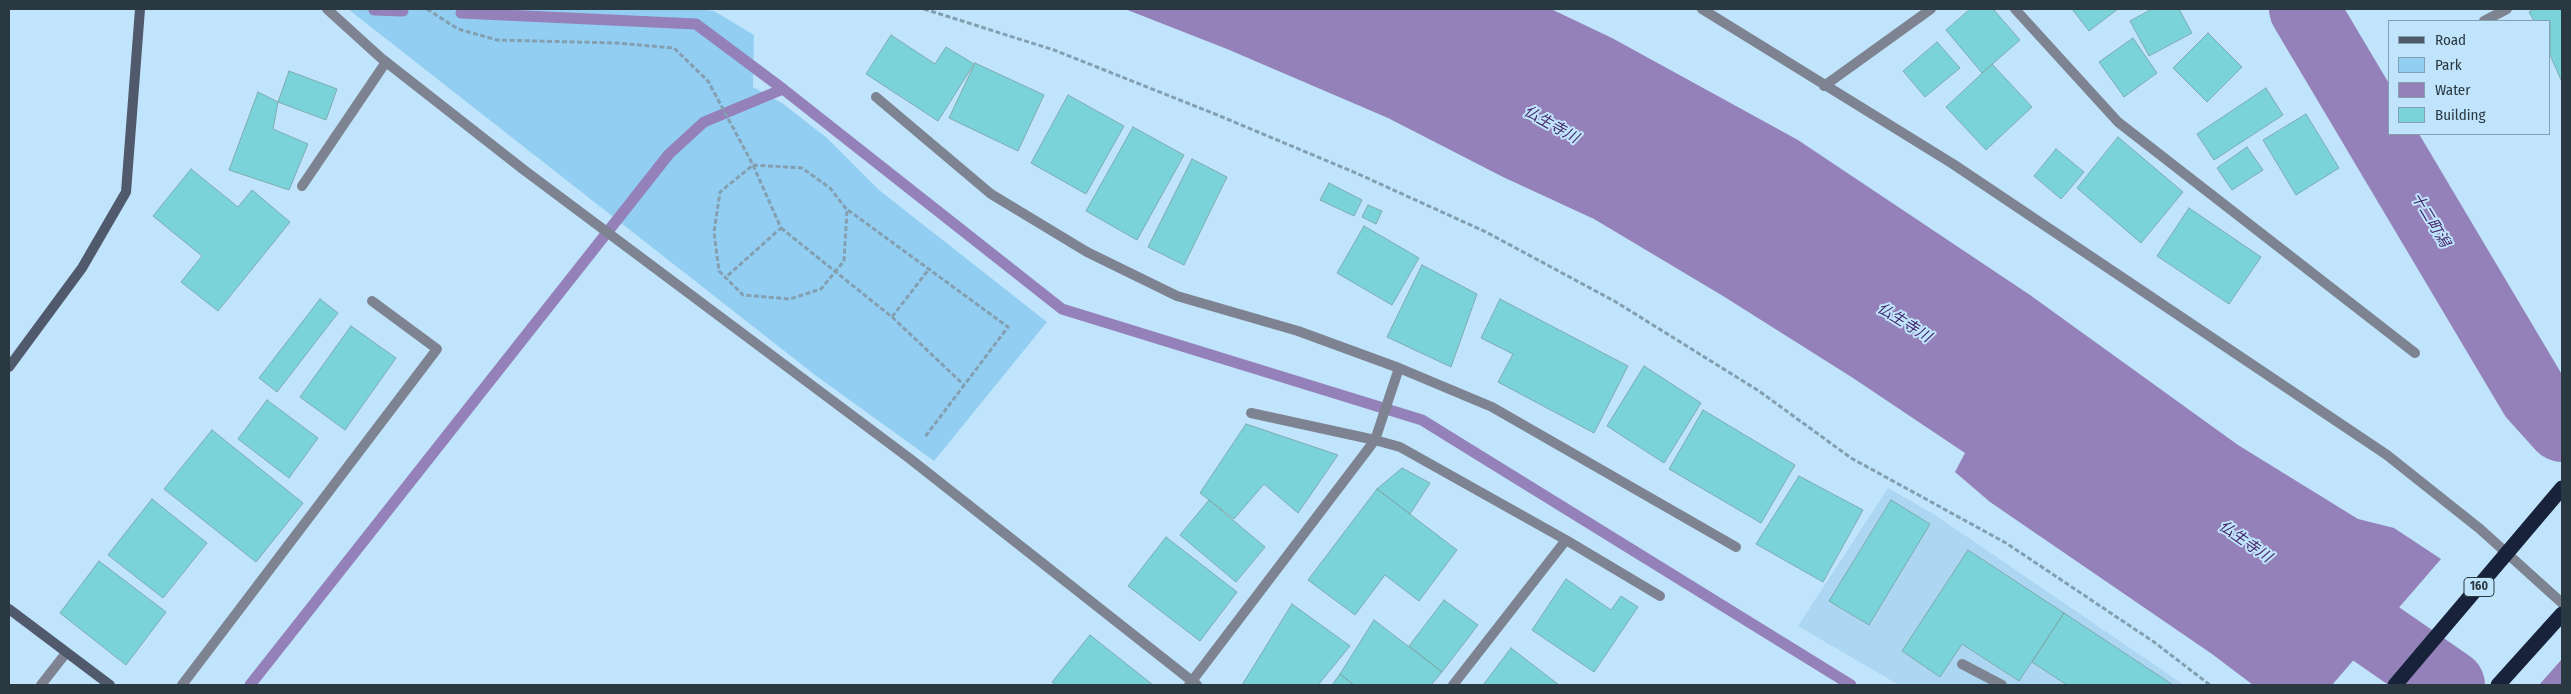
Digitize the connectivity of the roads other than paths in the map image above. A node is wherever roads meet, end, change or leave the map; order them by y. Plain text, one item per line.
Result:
1 (140, 9) edge
2 (327, 9) edge
3 (1702, 9) edge
4 (1931, 9) edge
5 (2015, 9) edge
6 (2507, 9) edge
7 (2486, 20) edge
8 (386, 62) junction
9 (1824, 86) junction
10 (876, 97) dead end
11 (302, 186) dead end
12 (372, 301) dead end
13 (2415, 352) dead end
14 (9, 367) edge
15 (1399, 368) junction
16 (1251, 413) dead end
17 (1375, 440) junction
18 (2562, 488) edge
19 (1566, 540) junction
20 (1736, 547) dead end
21 (1660, 596) dead end
22 (2562, 602) edge
23 (9, 609) edge
24 (2562, 614) edge
25 (66, 652) junction
26 (1962, 664) dead end
27 (1193, 684) edge
28 (41, 685) edge
29 (110, 685) edge
30 (182, 685) edge
31 (1453, 685) edge
32 (2002, 685) edge
33 (2395, 685) edge
34 (2498, 685) edge

1 - 14 street
2 - 8 street
3 - 9 street
4 - 9 street
5 - 13 street
6 - 7 street
8 - 11 street
8 - 27 street
9 - 22 street
10 - 15 street
12 - 30 street
15 - 17 street
15 - 20 street
16 - 17 street
17 - 19 street
17 - 27 street
18 - 33 highway, 160, bridge
19 - 21 street
19 - 31 street
23 - 25 street
24 - 34 highway
25 - 28 street
25 - 29 street
26 - 32 street

